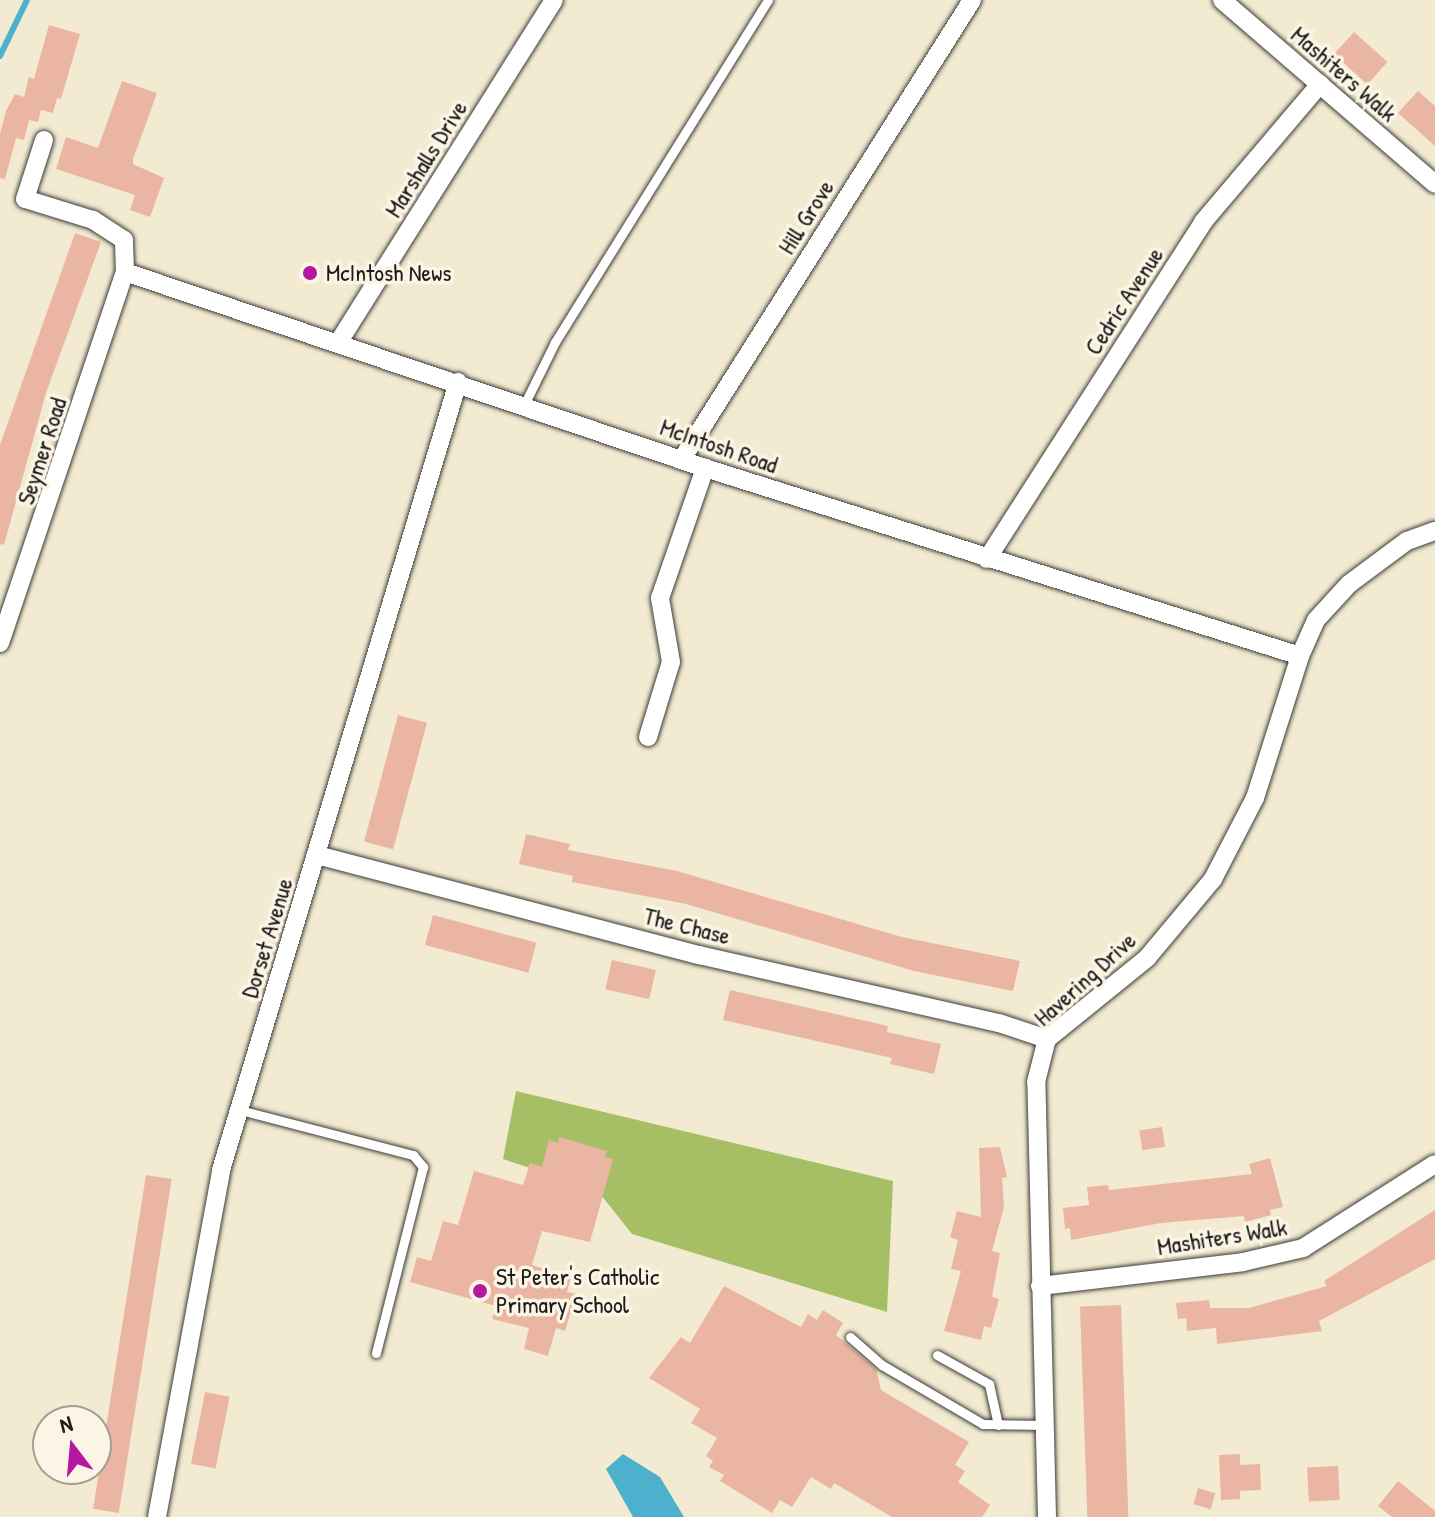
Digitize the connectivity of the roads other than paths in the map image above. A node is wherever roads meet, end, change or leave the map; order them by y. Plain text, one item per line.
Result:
1 (554, 0) edge
2 (768, 0) edge
3 (972, 0) edge
4 (1222, 0) edge
5 (1320, 84) junction
6 (44, 140) dead end
7 (1435, 184) edge
8 (125, 272) junction
9 (338, 343) junction
10 (458, 382) junction
11 (524, 405) junction
12 (682, 459) junction
13 (705, 468) junction
14 (1435, 531) edge
15 (987, 559) junction
16 (0, 643) edge
17 (1300, 656) junction
18 (648, 737) dead end
19 (317, 855) junction
20 (1047, 1039) junction
21 (240, 1110) junction
22 (1435, 1164) edge
23 (1040, 1286) junction
24 (850, 1337) dead end
25 (376, 1353) dead end
26 (937, 1355) dead end
27 (998, 1425) junction
28 (1045, 1425) junction
29 (157, 1517) edge
30 (1047, 1517) edge

1 - 9 street, Marshalls Drive
2 - 11 lane
3 - 12 street, Hill Grove
4 - 5 street, Mashiters Walk
5 - 7 street, Mashiters Walk
5 - 15 street, Cedric Avenue
6 - 8 street
8 - 9 street, McIntosh Road
8 - 16 street, Seymer Road
9 - 10 street, McIntosh Road
10 - 11 street, McIntosh Road
10 - 19 street, Dorset Avenue
11 - 12 street, McIntosh Road
12 - 13 street, McIntosh Road
13 - 15 street, McIntosh Road
13 - 18 street
14 - 17 street, Havering Drive
15 - 17 street, McIntosh Road
17 - 20 street, Havering Drive
19 - 20 street, The Chase
19 - 21 street, Dorset Avenue
20 - 23 street, Havering Drive
21 - 25 lane
21 - 29 street, Dorset Avenue
22 - 23 street, Mashiters Walk
23 - 28 street, Havering Drive
24 - 27 lane
26 - 27 lane
27 - 28 lane
28 - 30 street, Havering Drive

